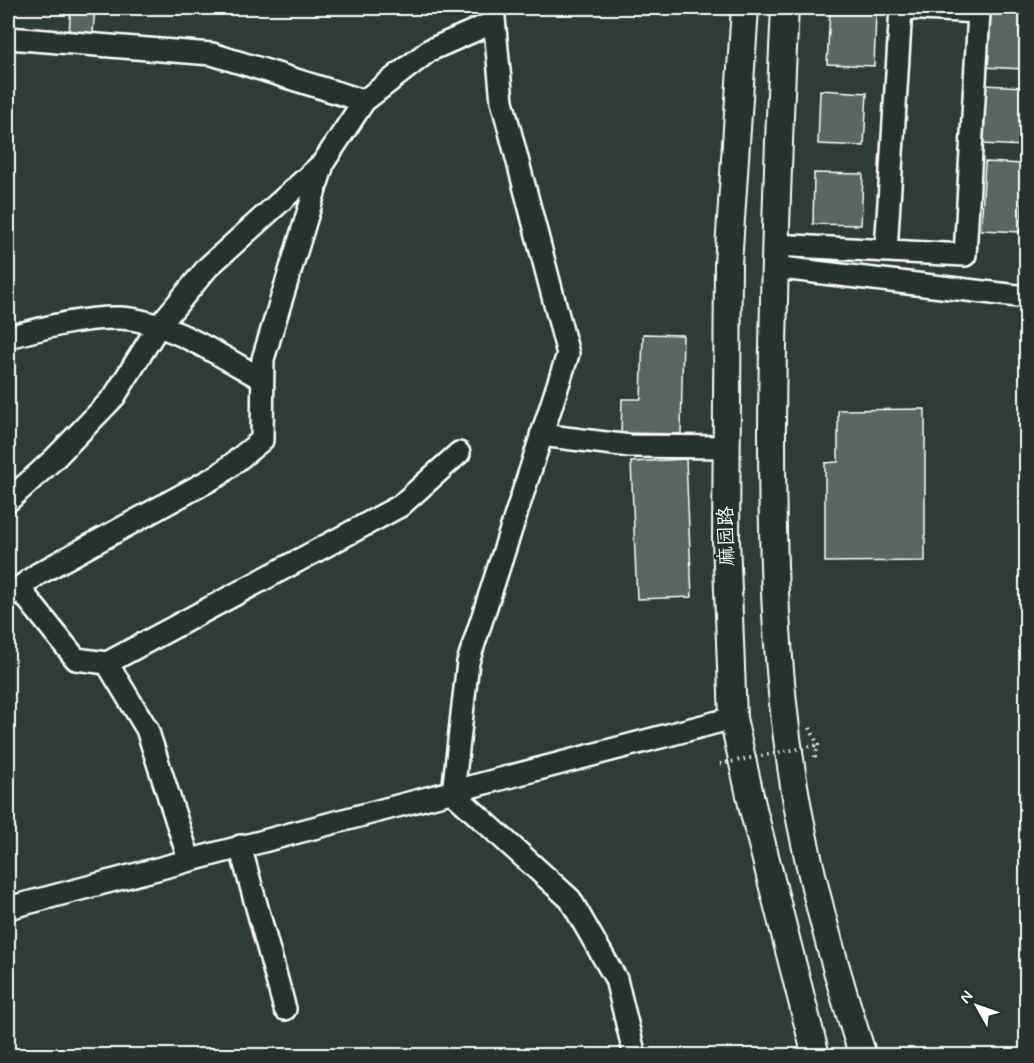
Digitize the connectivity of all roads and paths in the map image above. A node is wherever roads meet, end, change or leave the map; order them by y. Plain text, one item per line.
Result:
1 (745, 8) edge
2 (785, 8) edge
3 (493, 15) edge
4 (8, 38) edge
5 (364, 101) junction
6 (323, 163) junction
7 (886, 251) junction
8 (773, 256) junction
9 (1026, 297) edge
10 (158, 327) junction
11 (8, 337) edge
12 (262, 379) junction
13 (541, 435) junction
14 (727, 447) junction
15 (459, 453) dead end
16 (8, 501) edge
17 (13, 592) edge
18 (107, 663) junction
19 (733, 718) junction
20 (818, 745) dead end
21 (720, 764) dead end
22 (453, 793) junction
23 (240, 846) junction
24 (189, 859) junction
25 (8, 908) edge
26 (285, 1009) dead end
27 (635, 1056) edge
28 (816, 1056) edge
29 (863, 1056) edge

1 - 14 main road, 麻园路
2 - 8 main road
3 - 5 street
3 - 13 street
4 - 5 street
5 - 6 street
6 - 10 street
6 - 12 street
7 - 7 street
7 - 8 street
8 - 9 street
8 - 29 main road
10 - 11 street
10 - 12 street
10 - 16 street
12 - 17 street
13 - 14 street
13 - 22 street
14 - 19 main road, 麻园路
15 - 18 street
17 - 18 street
18 - 24 street
19 - 22 street
19 - 28 main road, 麻园路
20 - 21 path, bridge
22 - 23 street
22 - 27 street
23 - 24 street
23 - 26 street
24 - 25 street

